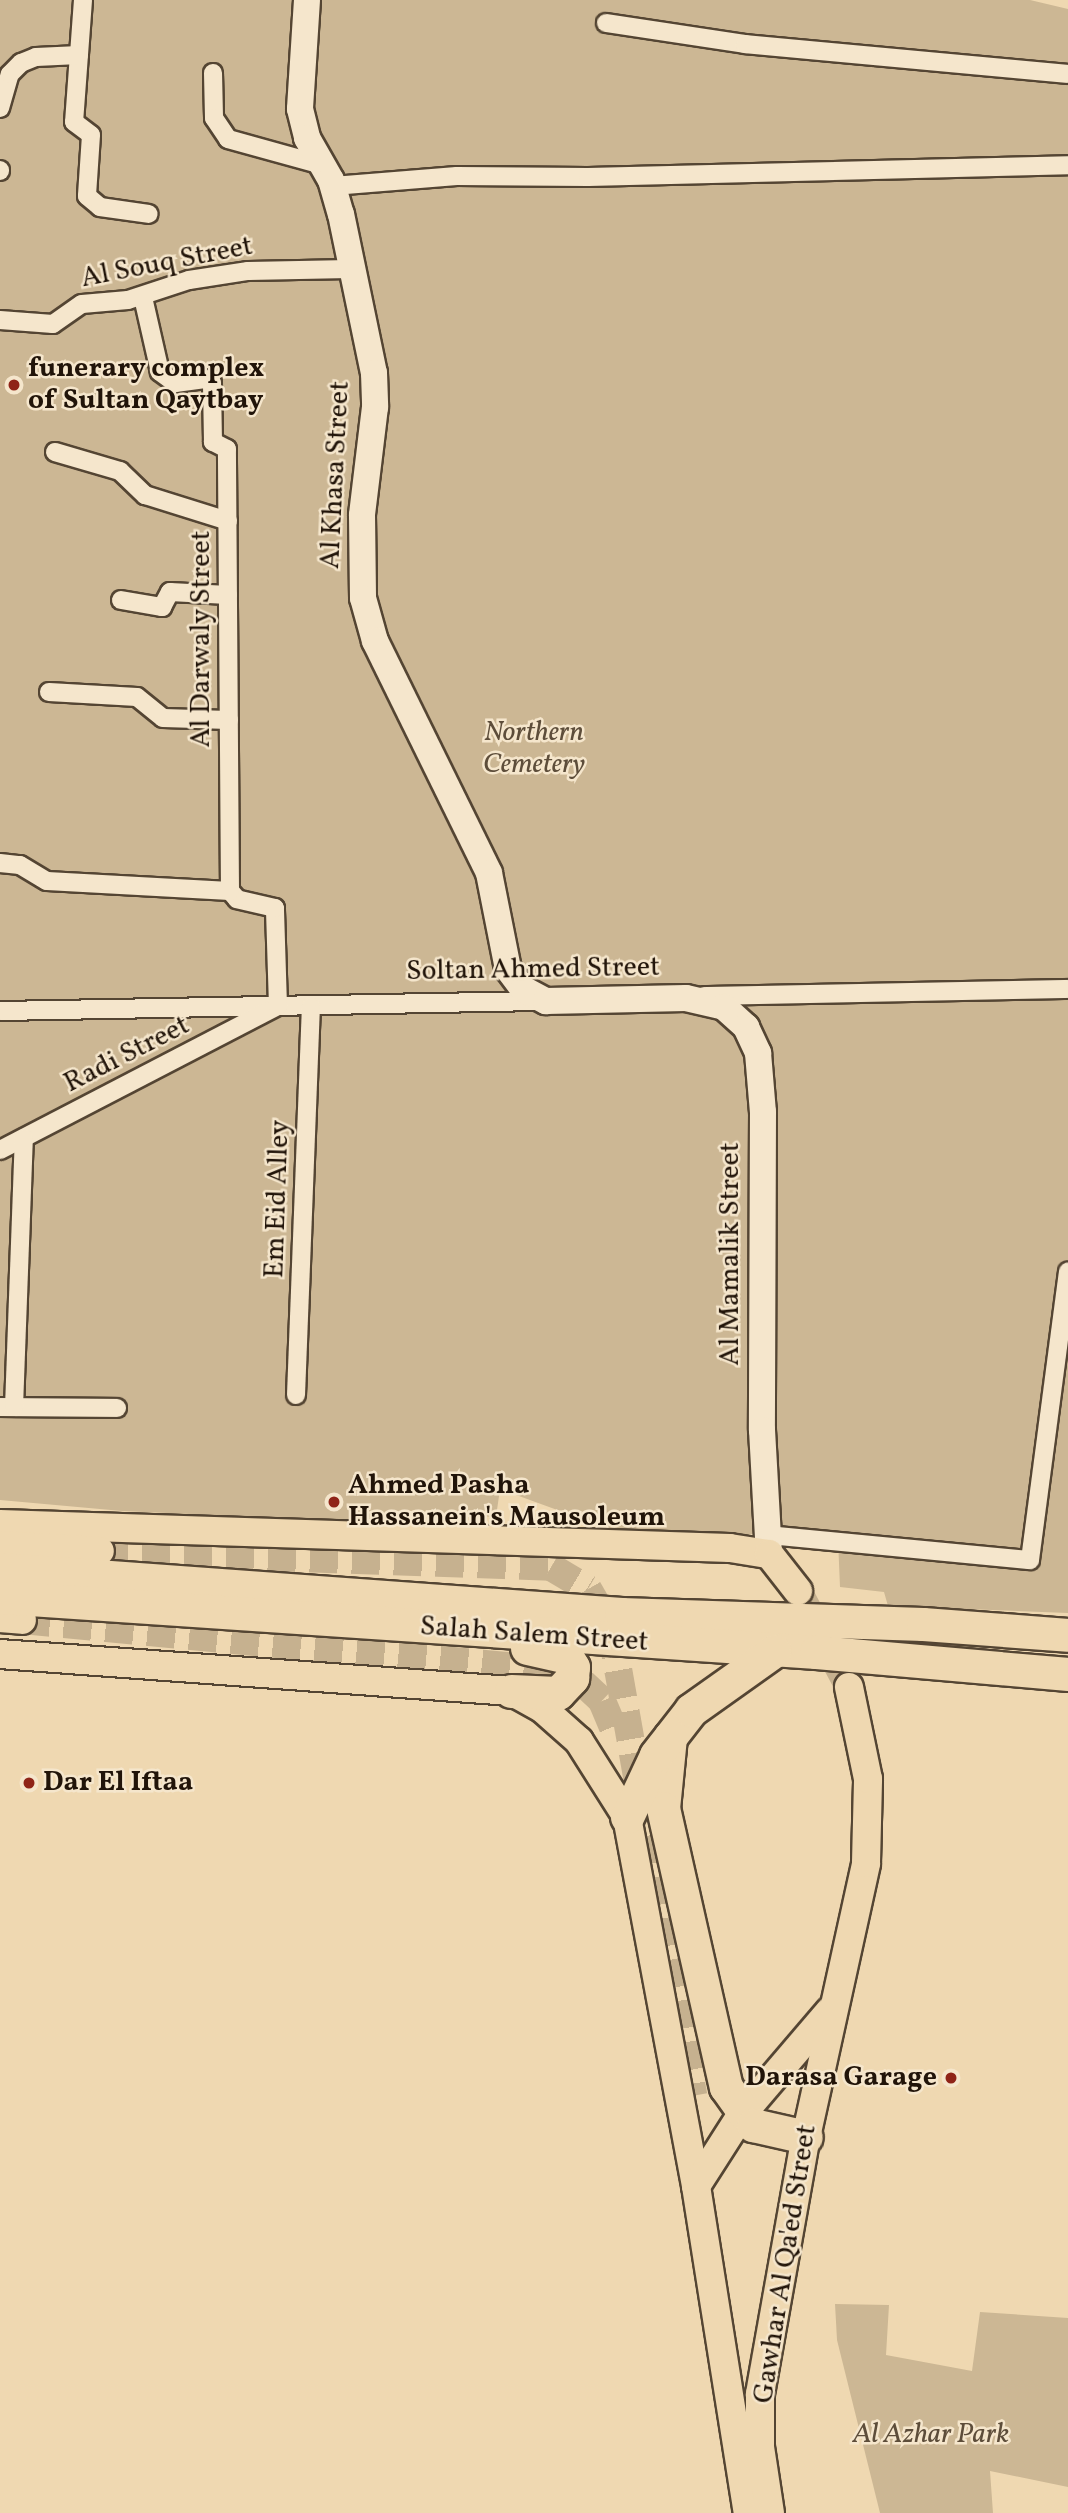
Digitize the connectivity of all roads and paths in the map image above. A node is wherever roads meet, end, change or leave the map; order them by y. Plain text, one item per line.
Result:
1 (83, 0) edge
2 (307, 0) edge
3 (606, 23) dead end
4 (79, 55) junction
5 (213, 73) dead end
6 (1068, 74) edge
7 (2, 89) edge
8 (0, 108) edge
9 (1068, 165) edge
10 (328, 176) junction
11 (149, 214) dead end
12 (349, 269) junction
13 (143, 297) junction
14 (0, 320) edge
15 (55, 452) dead end
16 (228, 521) junction
17 (228, 595) junction
18 (121, 600) dead end
19 (48, 692) dead end
20 (229, 720) junction
21 (0, 863) edge
22 (230, 891) junction
23 (1068, 989) edge
24 (687, 998) junction
25 (546, 1001) junction
26 (278, 1006) junction
27 (311, 1006) junction
28 (0, 1012) edge
29 (24, 1138) junction
30 (0, 1150) edge
31 (1068, 1271) edge
32 (296, 1395) dead end
33 (7, 1407) edge
34 (117, 1408) dead end
35 (0, 1524) edge
36 (769, 1544) junction
37 (0, 1545) edge
38 (100, 1550) tunnel mouth
39 (0, 1569) edge
40 (798, 1591) tunnel mouth
41 (7, 1612) edge
42 (416, 1628) junction
43 (1068, 1634) edge
44 (774, 1651) junction
45 (0, 1654) edge
46 (1068, 1674) edge
47 (849, 1687) tunnel mouth
48 (511, 1691) junction
49 (670, 1737) junction
50 (628, 1817) junction
51 (835, 2004) junction
52 (742, 2113) junction
53 (806, 2137) junction
54 (695, 2186) junction
55 (750, 2447) junction
56 (748, 2513) edge
57 (770, 2513) edge

1 - 4 street
2 - 10 street, Al Khasa Street
3 - 6 street
4 - 7 street
4 - 11 street
5 - 10 street
7 - 8 street
9 - 10 street
10 - 12 street, Al Khasa Street
12 - 13 street, Al Souq Street
12 - 25 street, Al Khasa Street
13 - 14 street, Al Souq Street
13 - 16 street, Al Darwaly Street
15 - 16 street
16 - 17 street, Al Darwaly Street
17 - 18 street
17 - 20 street, Al Darwaly Street
19 - 20 street
20 - 22 street, Al Darwaly Street
21 - 22 street
22 - 26 street
23 - 24 street, Soltan Ahmed Street
24 - 25 street, Soltan Ahmed Street
24 - 36 street, Al Mamalik Street
25 - 27 street, Soltan Ahmed Street
26 - 27 street, Soltan Ahmed Street
26 - 28 street, Soltan Ahmed Street
26 - 29 street, Radi Street
27 - 32 street, Em Eid Alley
29 - 30 street, Radi Street
29 - 33 street
31 - 36 street
33 - 34 street
35 - 36 main road
36 - 40 main road
37 - 38 main road
39 - 43 highway, Salah Salem Street
41 - 42 highway, Salah Salem Street
42 - 44 highway, Salah Salem Street
42 - 48 highway
44 - 46 highway, Salah Salem Street
44 - 49 highway
45 - 48 main road
47 - 51 main road, Gawhar Al Qa'ed Street
48 - 50 main road
49 - 50 highway
49 - 52 highway
50 - 54 main road, Gawhar Al Qa'ed Street
51 - 52 main road
51 - 53 main road, Gawhar Al Qa'ed Street
52 - 53 highway
52 - 54 main road
53 - 55 main road, Gawhar Al Qa'ed Street
54 - 55 main road, Gawhar Al Qa'ed Street
55 - 56 main road, Gawhar Al Qa'ed Street
55 - 57 main road, Gawhar Al Qa'ed Street

